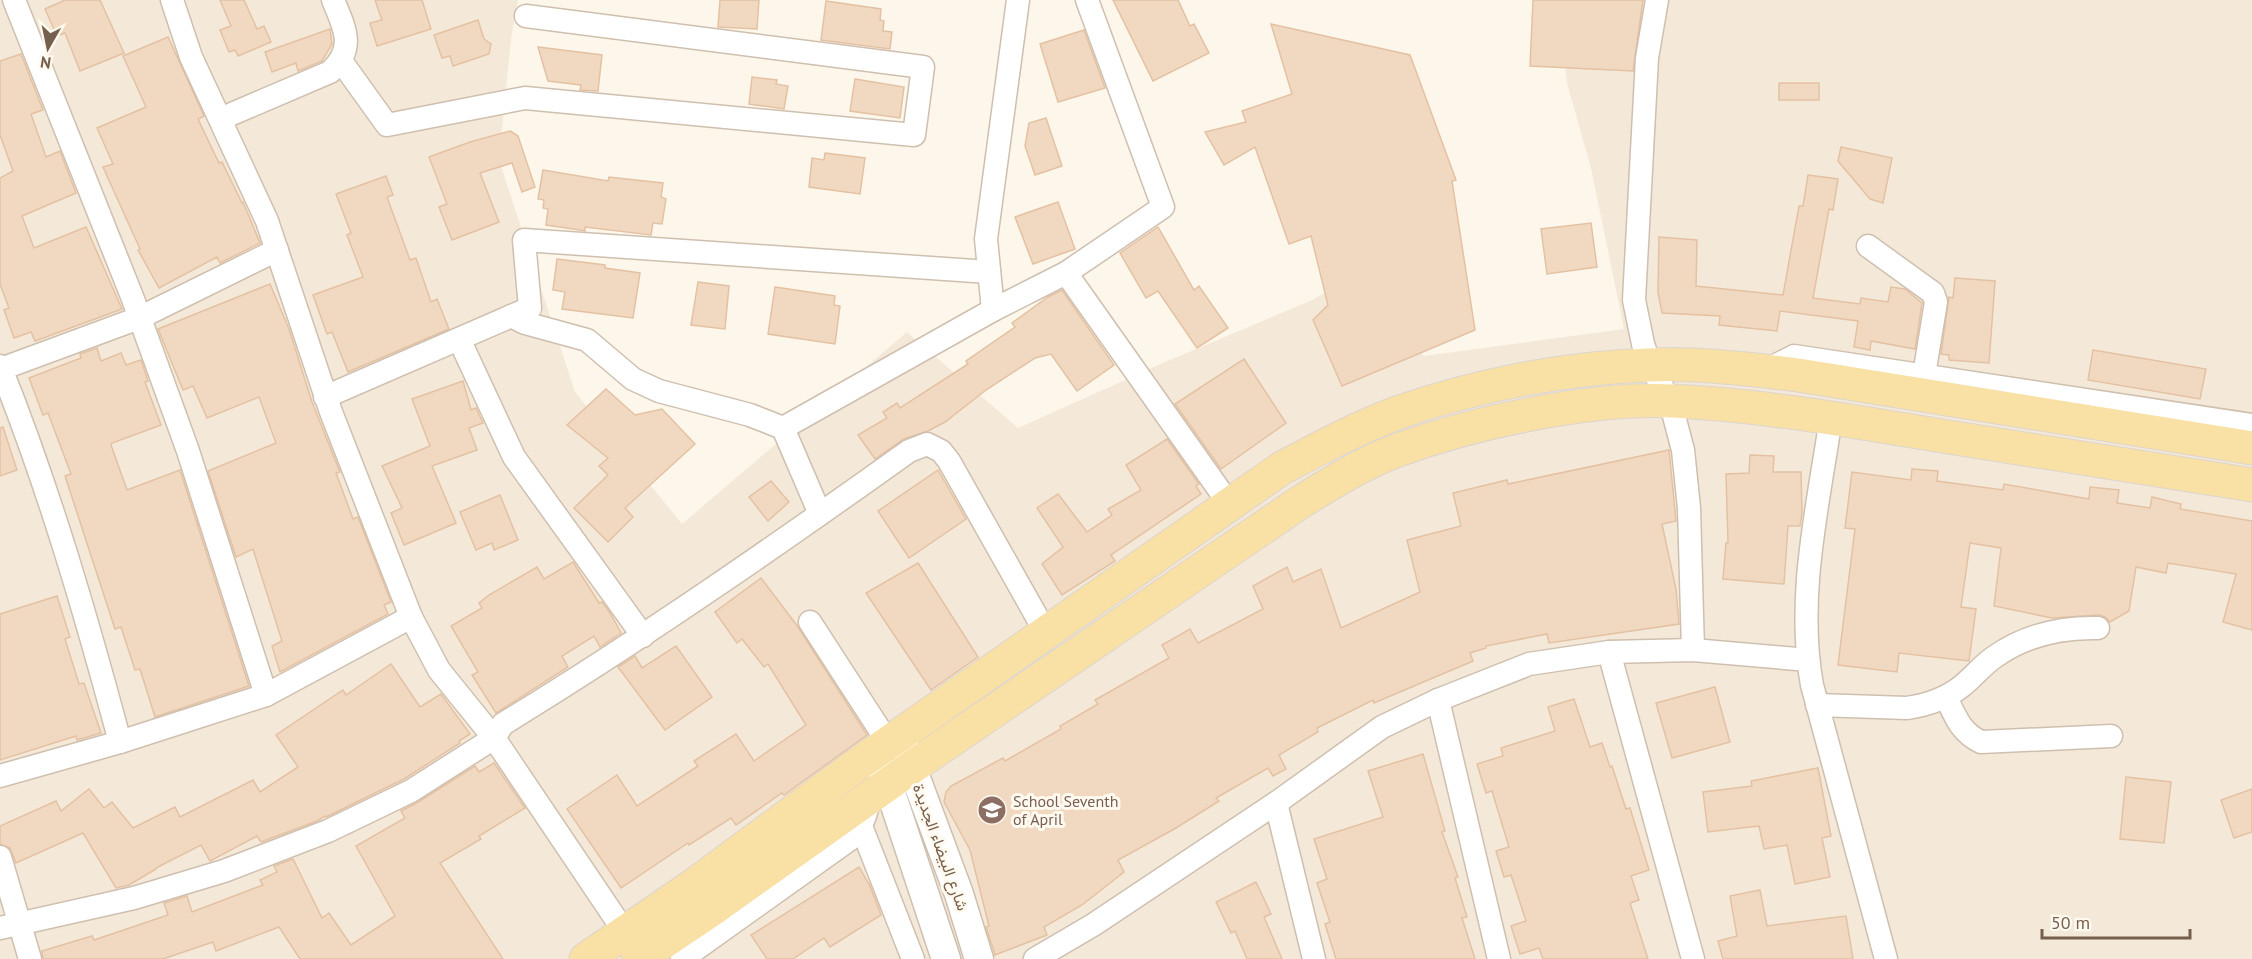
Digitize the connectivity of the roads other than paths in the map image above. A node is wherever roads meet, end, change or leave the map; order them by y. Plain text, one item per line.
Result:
1 (14, 0) edge
2 (172, 0) edge
3 (333, 0) edge
4 (1018, 0) edge
5 (1087, 0) edge
6 (1657, 0) edge
7 (526, 16) dead end
8 (341, 61) junction
9 (220, 119) junction
10 (1868, 246) dead end
11 (277, 250) junction
12 (989, 272) junction
13 (1066, 273) junction
14 (993, 310) junction
15 (511, 316) junction
16 (139, 318) junction
17 (459, 339) junction
18 (1650, 364) junction
19 (1, 367) edge
20 (1765, 371) junction
21 (1924, 375) junction
22 (326, 397) junction
23 (1670, 401) junction
24 (1831, 418) junction
25 (2252, 425) edge
26 (783, 428) junction
27 (2252, 448) edge
28 (2252, 485) edge
29 (1230, 505) junction
30 (820, 514) junction
31 (411, 616) junction
32 (810, 622) dead end
33 (2098, 628) dead end
34 (1046, 633) junction
35 (642, 636) junction
36 (1693, 650) junction
37 (1609, 652) junction
38 (1808, 660) junction
39 (266, 695) junction
40 (1946, 697) junction
41 (1438, 700) junction
42 (1817, 705) junction
43 (2111, 736) dead end
44 (494, 738) junction
45 (120, 742) junction
46 (880, 749) junction
47 (0, 776) edge
48 (882, 794) junction
49 (1276, 802) junction
50 (0, 857) edge
51 (9, 925) edge
52 (634, 950) edge
53 (30, 959) edge
54 (586, 959) edge
55 (682, 959) edge
56 (913, 959) edge
57 (946, 959) edge
58 (979, 959) edge
59 (1035, 959) edge
60 (1314, 959) edge
61 (1499, 959) edge
62 (1693, 959) edge
63 (1886, 959) edge

1 - 16 street
2 - 9 street
3 - 8 street
4 - 12 street
5 - 13 street
6 - 18 street
7 - 8 street
8 - 9 street
9 - 11 street
10 - 21 street
11 - 16 street
11 - 22 street
12 - 14 street
12 - 15 street
13 - 14 street
13 - 29 street
14 - 26 street
15 - 17 street
15 - 26 street
16 - 19 street
16 - 39 street
17 - 22 street
17 - 35 street
18 - 20 main road
18 - 23 street
18 - 29 main road
19 - 45 street
20 - 21 street
20 - 27 main road
21 - 25 street
22 - 31 street
23 - 24 main road
23 - 36 street
23 - 48 main road
24 - 28 main road
24 - 38 street
26 - 30 street
29 - 34 main road
30 - 34 street
30 - 35 street
31 - 39 street
31 - 44 street
32 - 46 street
33 - 40 street
34 - 46 main road
35 - 44 street
36 - 37 street
36 - 38 street
37 - 41 street
37 - 62 street
38 - 42 street
39 - 45 street
40 - 42 street
40 - 43 street
41 - 49 street
41 - 61 street
42 - 63 street
44 - 51 street
44 - 52 street
45 - 47 street
46 - 48 street, شارع البيضاء الجديدة
46 - 52 main road
48 - 52 main road
48 - 55 street
48 - 56 street
48 - 57 street, شارع البيضاء الجديدة
48 - 58 street, شارع البيضاء الجديدة
49 - 59 street
49 - 60 street
50 - 51 street
51 - 53 street
52 - 54 main road

